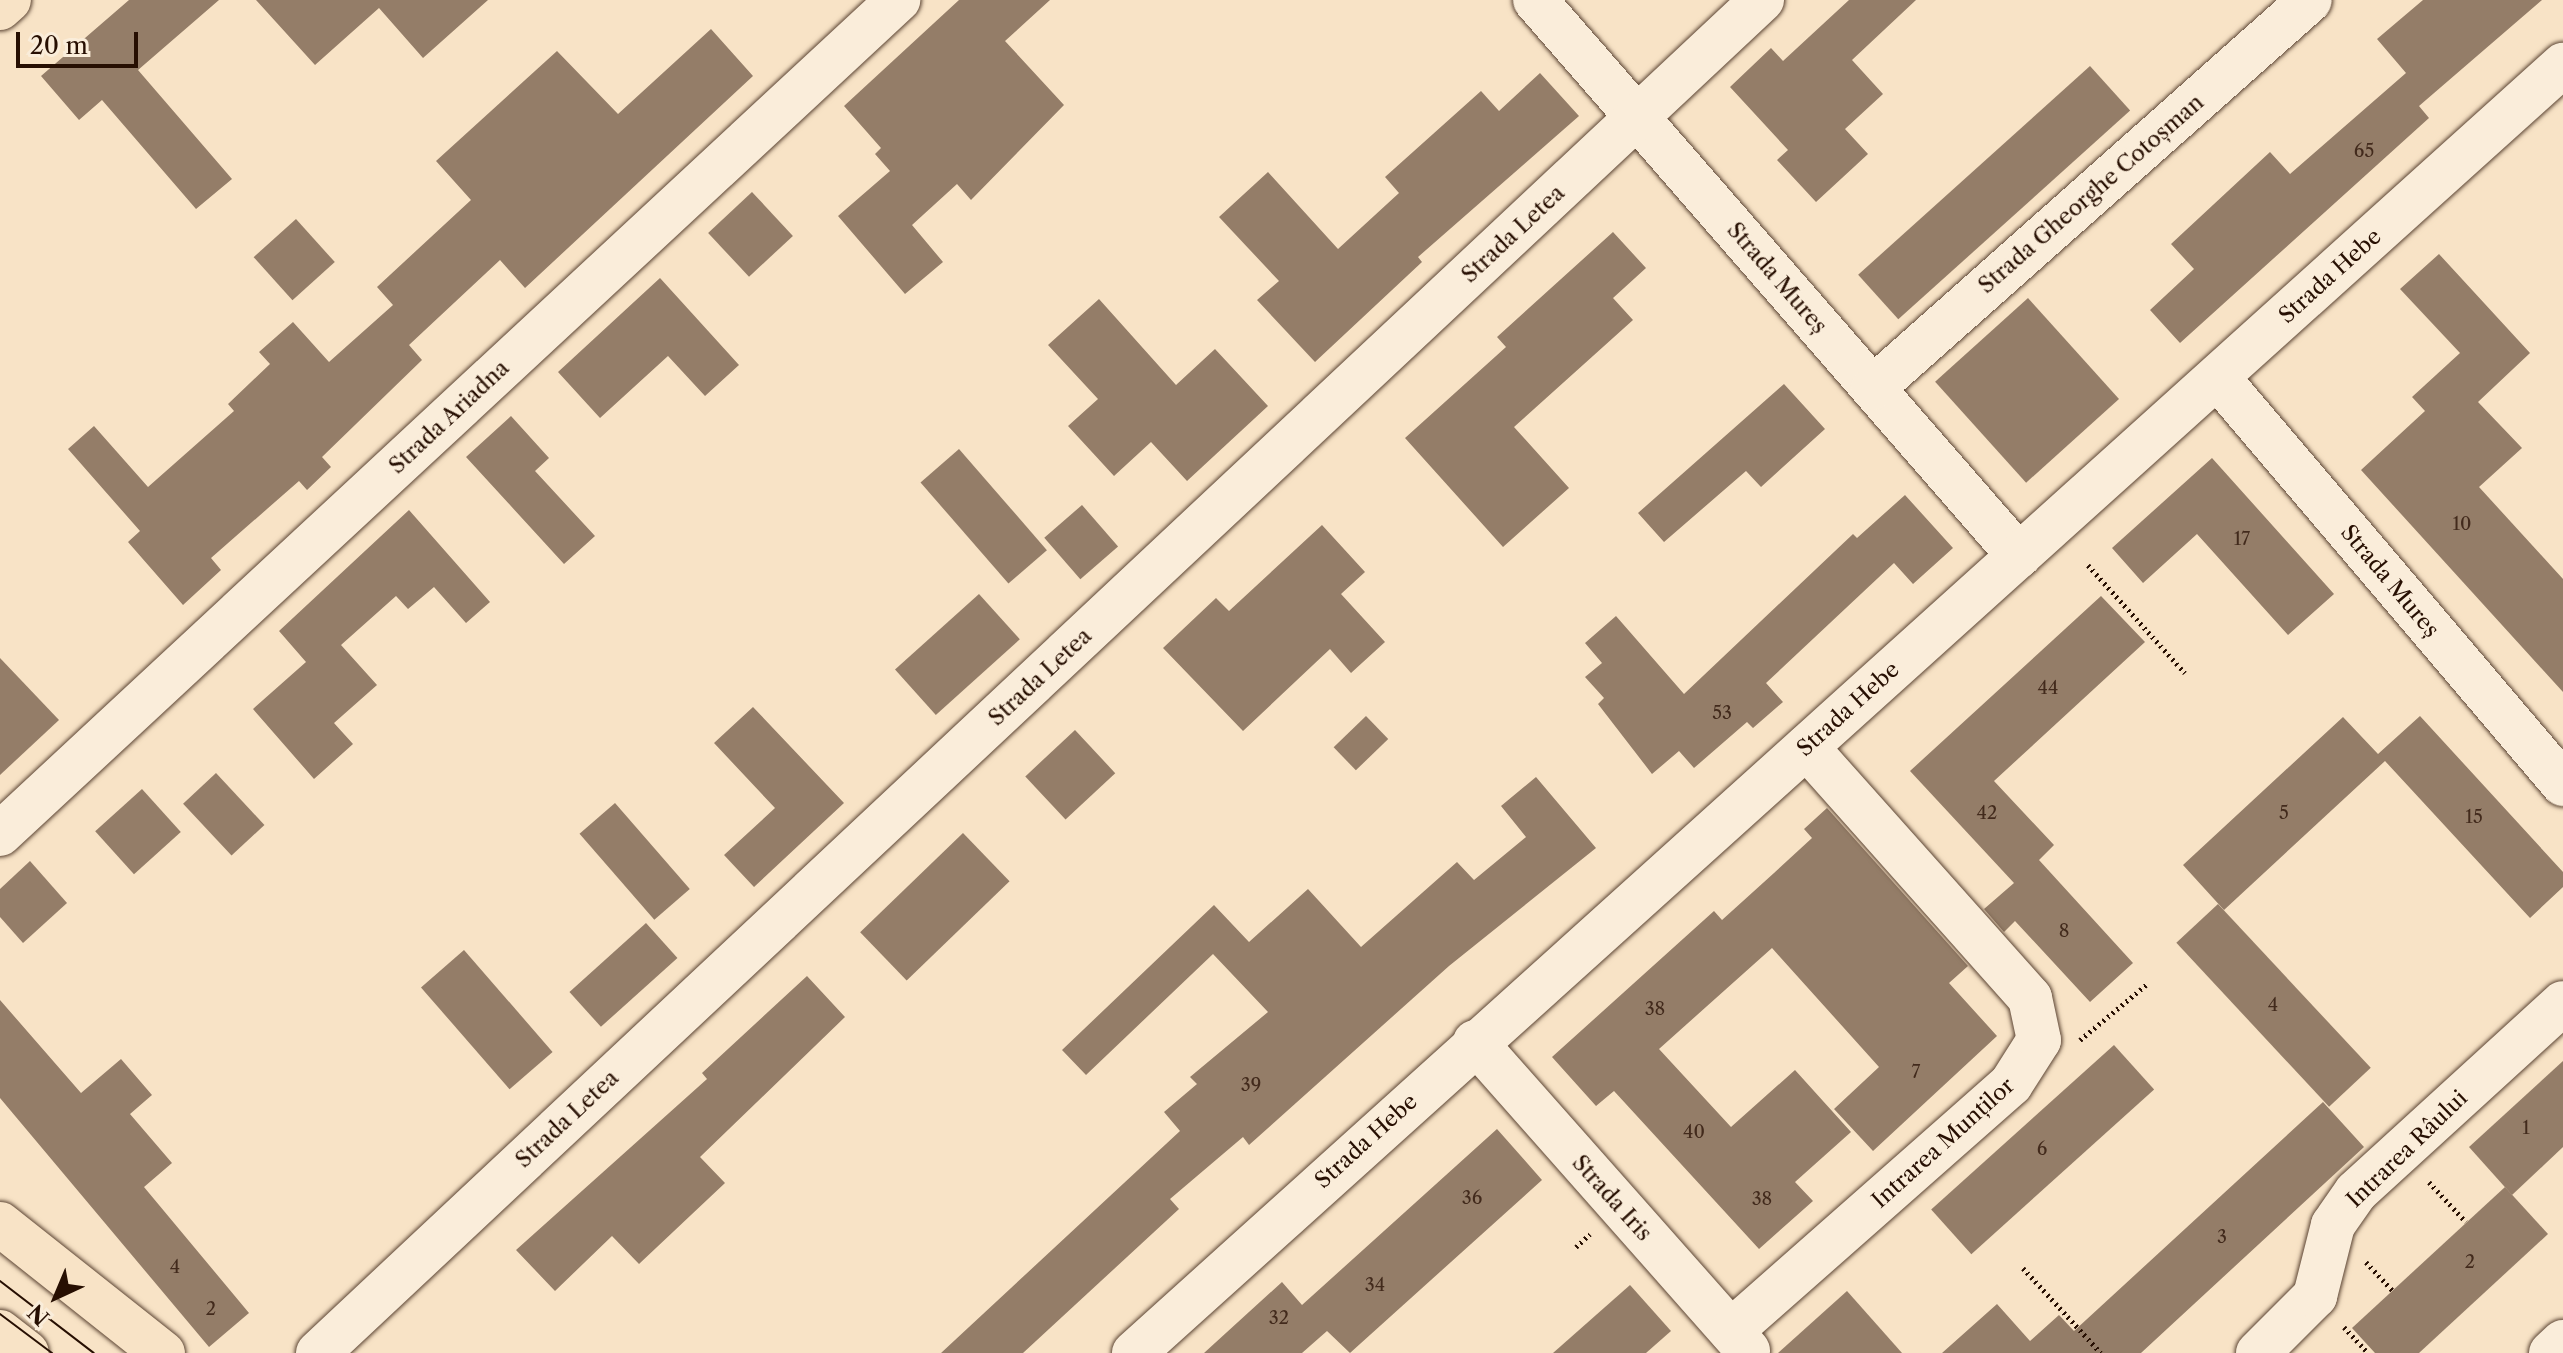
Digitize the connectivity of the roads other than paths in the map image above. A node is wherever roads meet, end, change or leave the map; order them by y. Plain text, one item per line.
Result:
1 (9, 0) edge
2 (898, 0) edge
3 (1535, 0) edge
4 (1762, 0) edge
5 (2310, 0) edge
6 (0, 8) edge
7 (2563, 65) edge
8 (1636, 118) junction
9 (2218, 378) junction
10 (1873, 388) junction
11 (2019, 556) junction
12 (1806, 747) junction
13 (2563, 784) edge
14 (0, 834) edge
15 (2563, 1003) edge
16 (1475, 1042) junction
17 (0, 1224) edge
18 (0, 1332) edge
19 (2563, 1342) edge
20 (1737, 1345) edge
21 (27, 1353) edge
22 (163, 1353) edge
23 (318, 1353) edge
24 (1134, 1353) edge
25 (2258, 1353) edge
26 (2551, 1353) edge

1 - 6 main road
2 - 14 street, Strada Ariadna
3 - 8 street, Strada Mureș
4 - 8 street, Strada Letea
5 - 10 street, Strada Gheorghe Cotoșman
7 - 9 street, Strada Hebe
8 - 10 street, Strada Mureș
8 - 23 street, Strada Letea
9 - 11 street, Strada Hebe
9 - 13 street, Strada Mureș
10 - 11 street, Strada Mureș
11 - 12 street, Strada Hebe
12 - 16 street, Strada Hebe
12 - 20 street, Intrarea Munților
15 - 25 street, Intrarea Râului
16 - 20 street, Strada Iris
16 - 24 street, Strada Hebe
17 - 22 main road
18 - 21 main road
19 - 26 street

